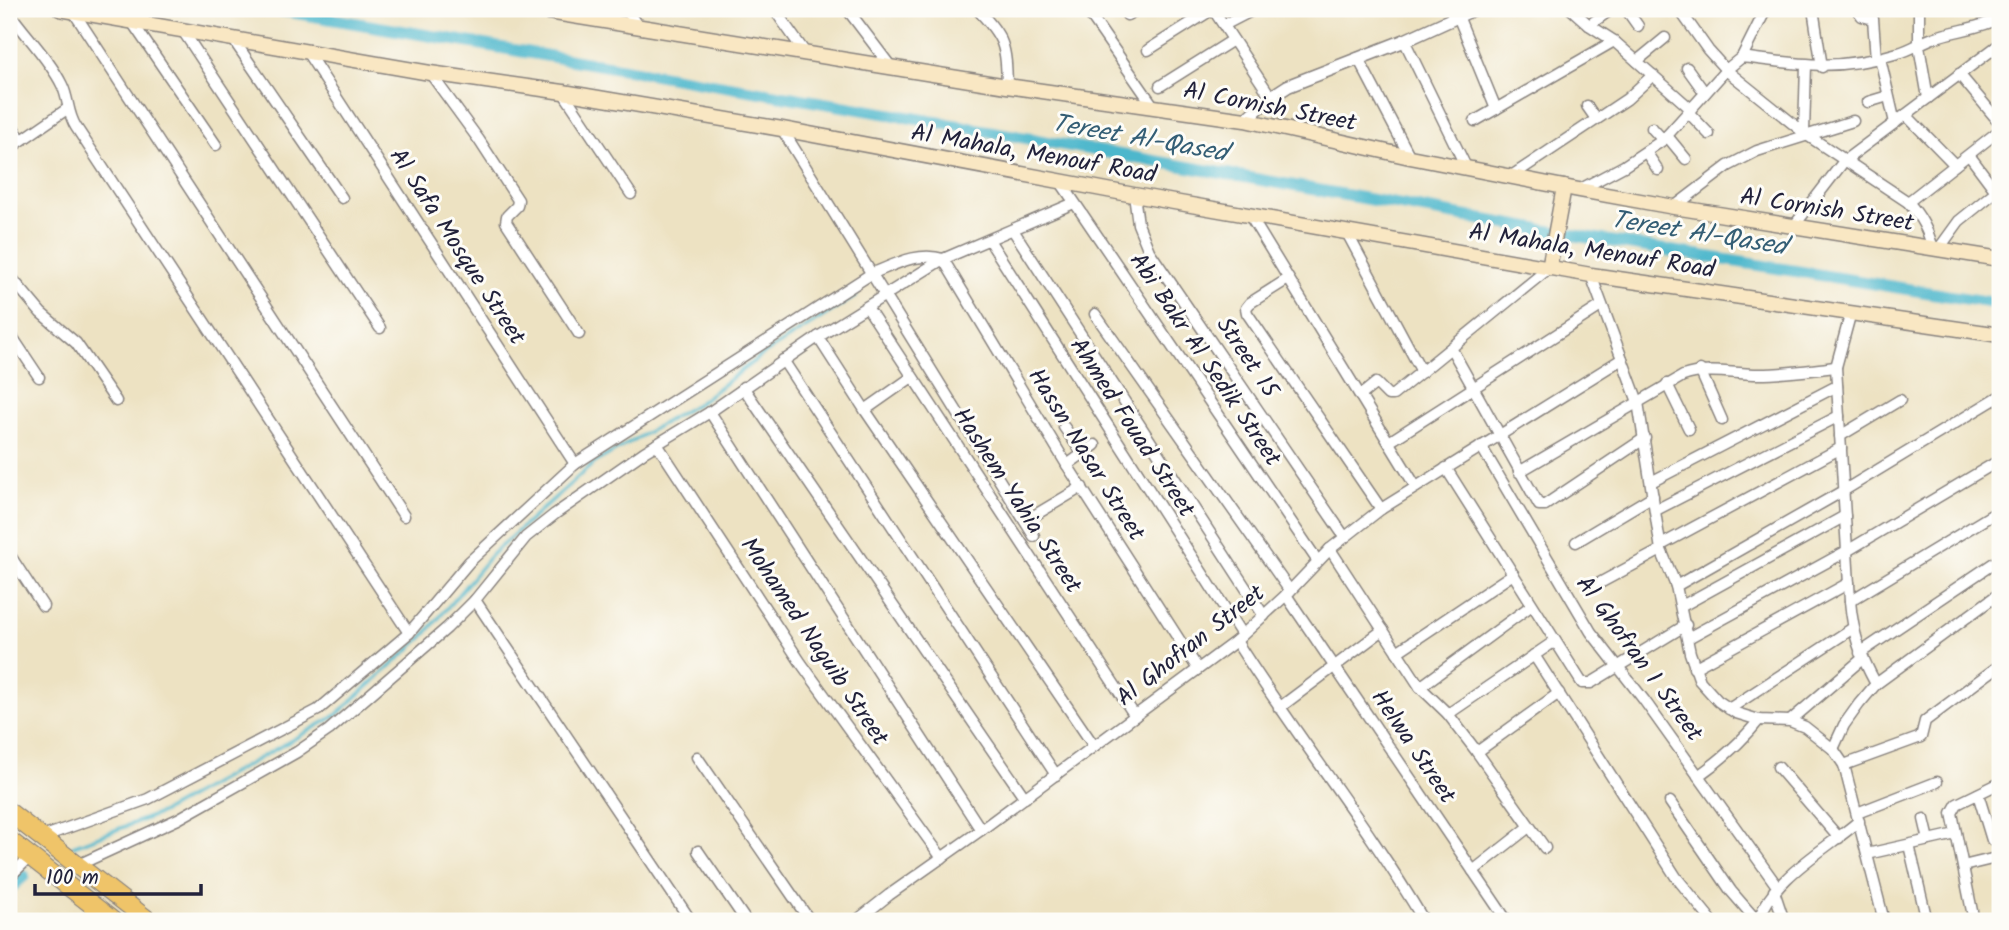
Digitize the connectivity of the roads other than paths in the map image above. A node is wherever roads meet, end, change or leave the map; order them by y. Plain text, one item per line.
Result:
1 (530, 9) edge
2 (626, 9) edge
3 (774, 9) edge
4 (847, 9) edge
5 (977, 9) edge
6 (1086, 9) edge
7 (1138, 9) edge
8 (1213, 9) edge
9 (1255, 9) edge
10 (1474, 9) edge
11 (1571, 9) edge
12 (1612, 9) edge
13 (1626, 9) edge
14 (1679, 9) edge
15 (1766, 9) edge
16 (1813, 9) edge
17 (1857, 9) edge
18 (1919, 9) edge
19 (1991, 9) edge
20 (67, 10) edge
21 (9, 12) edge
22 (1127, 15) dead end
23 (1452, 15) edge
24 (1998, 20) edge
25 (131, 22) junction
26 (1588, 24) junction
27 (1224, 25) junction
28 (1638, 26) dead end
29 (639, 28) junction
30 (183, 31) junction
31 (1665, 38) dead end
32 (233, 39) junction
33 (1233, 40) junction
34 (1404, 40) junction
35 (1614, 41) junction
36 (2000, 44) edge
37 (1919, 46) junction
38 (1148, 50) dead end
39 (307, 52) junction
40 (806, 54) junction
41 (1742, 57) junction
42 (1358, 58) junction
43 (1878, 59) junction
44 (1637, 61) junction
45 (1806, 65) junction
46 (891, 67) junction
47 (1822, 67) junction
48 (1687, 68) dead end
49 (1726, 70) junction
50 (429, 73) junction
51 (1959, 74) junction
52 (1653, 75) junction
53 (1007, 86) junction
54 (1160, 86) dead end
55 (563, 92) junction
56 (1705, 93) junction
57 (1271, 96) junction
58 (1888, 96) junction
59 (1928, 98) junction
60 (1868, 102) dead end
61 (1587, 106) dead end
62 (1154, 107) junction
63 (67, 108) junction
64 (1496, 109) junction
65 (1689, 111) junction
66 (1906, 115) junction
67 (1596, 119) junction
68 (1245, 120) junction
69 (9, 121) edge
70 (1475, 121) dead end
71 (1853, 121) dead end
72 (2000, 122) edge
73 (1895, 123) junction
74 (1652, 128) dead end
75 (782, 129) junction
76 (1709, 134) dead end
77 (1806, 134) junction
78 (1998, 136) edge
79 (1665, 138) junction
80 (21, 140) junction
81 (216, 145) dead end
82 (9, 149) edge
83 (1646, 152) junction
84 (1969, 155) junction
85 (1410, 157) junction
86 (1686, 159) dead end
87 (1844, 161) junction
88 (1955, 165) junction
89 (1467, 169) junction
90 (1658, 170) dead end
91 (1510, 177) junction
92 (1060, 181) junction
93 (1564, 187) junction
94 (1998, 189) edge
95 (1579, 190) junction
96 (631, 194) dead end
97 (1134, 195) junction
98 (342, 198) dead end
99 (1908, 202) junction
100 (1074, 203) junction
101 (1674, 207) junction
102 (1249, 214) junction
103 (1794, 226) junction
104 (1013, 230) junction
105 (1346, 231) junction
106 (989, 240) junction
107 (1935, 250) junction
108 (943, 259) junction
109 (2000, 259) edge
110 (1550, 262) junction
111 (871, 274) junction
112 (9, 275) edge
113 (1591, 275) junction
114 (1288, 279) junction
115 (885, 296) junction
116 (1601, 306) junction
117 (867, 307) junction
118 (1851, 312) junction
119 (1095, 314) dead end
120 (380, 328) dead end
121 (9, 332) edge
122 (579, 334) dead end
123 (2000, 335) edge
124 (818, 337) junction
125 (1451, 348) junction
126 (1622, 359) junction
127 (783, 360) junction
128 (1836, 367) junction
129 (1700, 370) junction
130 (1422, 372) junction
131 (39, 377) dead end
132 (912, 377) junction
133 (1667, 384) junction
134 (1837, 386) junction
135 (743, 387) junction
136 (1473, 387) junction
137 (1360, 396) junction
138 (2000, 396) edge
139 (1900, 400) dead end
140 (116, 401) dead end
141 (1638, 402) junction
142 (865, 410) junction
143 (710, 412) junction
144 (1839, 416) junction
145 (1722, 420) dead end
146 (1064, 427) dead end
147 (1689, 429) dead end
148 (1499, 435) junction
149 (1840, 436) junction
150 (1645, 438) junction
151 (1389, 442) junction
152 (657, 444) junction
153 (1095, 445) dead end
154 (1481, 446) junction
155 (1840, 448) junction
156 (1083, 454) junction
157 (2000, 460) edge
158 (575, 464) junction
159 (1067, 465) junction
160 (1446, 468) junction
161 (1519, 472) junction
162 (1651, 482) junction
163 (1082, 487) junction
164 (1416, 487) junction
165 (1843, 491) junction
166 (1653, 496) junction
167 (1381, 509) junction
168 (1656, 510) junction
169 (2000, 510) edge
170 (404, 516) dead end
171 (1845, 516) junction
172 (1025, 522) junction
173 (1034, 536) dead end
174 (1344, 536) junction
175 (1576, 542) dead end
176 (1661, 548) junction
177 (1330, 549) junction
178 (1847, 551) junction
179 (9, 554) edge
180 (2000, 559) edge
181 (1317, 560) junction
182 (1513, 575) junction
183 (1849, 583) junction
184 (1596, 585) dead end
185 (1676, 586) junction
186 (1288, 593) junction
187 (2000, 593) edge
188 (475, 600) junction
189 (1850, 601) junction
190 (1532, 605) junction
191 (43, 606) dead end
192 (1682, 606) junction
193 (1264, 616) junction
194 (1686, 625) junction
195 (1853, 628) junction
196 (1383, 630) junction
197 (409, 633) junction
198 (1239, 638) junction
199 (1688, 638) junction
200 (1555, 641) junction
201 (1397, 652) junction
202 (1534, 655) junction
203 (1861, 656) junction
204 (2000, 665) edge
205 (1334, 666) junction
206 (1618, 667) junction
207 (1694, 668) junction
208 (1198, 669) junction
209 (1876, 684) junction
210 (1420, 687) junction
211 (1559, 694) junction
212 (1279, 708) junction
213 (1729, 709) junction
214 (1448, 714) junction
215 (1135, 716) junction
216 (1759, 720) junction
217 (1790, 721) junction
218 (1094, 746) junction
219 (1833, 749) junction
220 (1477, 752) junction
221 (697, 757) dead end
222 (1844, 765) junction
223 (1778, 767) dead end
224 (1056, 775) junction
225 (1698, 776) junction
226 (1937, 782) dead end
227 (1999, 786) edge
228 (1978, 794) junction
229 (1025, 797) junction
230 (1670, 802) dead end
231 (9, 812) edge
232 (1858, 817) junction
233 (1924, 819) dead end
234 (1529, 827) junction
235 (981, 830) junction
236 (1956, 834) junction
237 (42, 837) junction
238 (1839, 838) junction
239 (9, 840) edge
240 (1929, 840) junction
241 (1992, 840) dead end
242 (1909, 845) junction
243 (1545, 848) dead end
244 (698, 851) dead end
245 (1867, 854) junction
246 (30, 857) junction
247 (942, 858) junction
248 (2000, 858) edge
249 (78, 865) junction
250 (1963, 866) junction
251 (1473, 871) junction
252 (9, 877) edge
253 (1776, 889) junction
254 (862, 919) edge
255 (113, 921) edge
256 (149, 921) edge
257 (691, 921) edge
258 (746, 921) edge
259 (810, 921) edge
260 (1424, 921) edge
261 (1507, 921) edge
262 (1712, 921) edge
263 (1758, 921) edge
264 (1784, 921) edge
265 (1884, 921) edge
266 (1927, 921) edge
267 (1974, 921) edge

1 - 29 main road, Al Cornish Street
2 - 29 street
3 - 40 street
4 - 46 street
5 - 53 street
6 - 62 street
7 - 22 street
8 - 27 street
8 - 38 street
9 - 27 street
10 - 23 street
11 - 26 street
12 - 26 street
13 - 28 street
14 - 49 street
15 - 41 street
16 - 47 street
17 - 43 street
18 - 37 street
19 - 24 street
20 - 25 main road, Al Mahala, Menouf Road
20 - 170 street
21 - 63 street
23 - 34 street
23 - 64 street
24 - 37 street
25 - 30 main road, Al Mahala, Menouf Road
25 - 81 street
26 - 35 street
27 - 33 street
29 - 40 main road, Al Cornish Street
30 - 32 main road, Al Mahala, Menouf Road
30 - 120 street
31 - 44 street
32 - 39 main road, Al Mahala, Menouf Road
32 - 98 street
33 - 54 street
33 - 57 street
34 - 42 street
34 - 89 street
35 - 44 street
35 - 64 street
36 - 51 street
37 - 43 street
37 - 59 street
39 - 50 main road, Al Mahala, Menouf Road
39 - 158 street, Al Safa Mosque Street
40 - 46 main road, Al Cornish Street
41 - 45 street
41 - 49 street
42 - 57 street
42 - 85 street
43 - 47 street
43 - 58 street
44 - 52 street
45 - 47 street
45 - 77 street
46 - 53 main road, Al Cornish Street
48 - 56 street
49 - 56 street
49 - 77 street
50 - 55 main road, Al Mahala, Menouf Road
50 - 122 street
51 - 59 street
51 - 72 street
52 - 65 street
52 - 67 street
53 - 62 main road, Al Cornish Street
55 - 75 main road, Al Mahala, Menouf Road
55 - 96 street
56 - 65 street
57 - 68 street
58 - 60 street
58 - 73 street
59 - 66 street
61 - 67 street
62 - 68 main road, Al Cornish Street
63 - 80 street
63 - 197 street
64 - 70 street
65 - 76 street
65 - 79 street
66 - 73 street
66 - 88 street
67 - 91 street
68 - 85 main road, Al Cornish Street
69 - 80 street
71 - 77 street
73 - 87 street
74 - 79 street
75 - 92 main road, Al Mahala, Menouf Road
75 - 111 street
77 - 87 street
77 - 101 street
78 - 84 street
79 - 83 street
79 - 86 street
80 - 82 street
83 - 90 street
83 - 95 street
84 - 88 street
84 - 94 street
85 - 89 main road, Al Cornish Street
87 - 99 street
87 - 103 street
88 - 99 street
89 - 91 main road, Al Cornish Street
91 - 93 main road, Al Cornish Street
92 - 97 main road, Al Mahala, Menouf Road
92 - 100 street, Abi Bakr Al Sedik Street
93 - 95 main road, Al Cornish Street
93 - 110 main road
94 - 107 street
95 - 101 main road, Al Cornish Street
97 - 102 main road, Al Mahala, Menouf Road
97 - 174 street, Street 15
99 - 107 street
100 - 104 street
100 - 181 street, Abi Bakr Al Sedik Street
101 - 103 main road, Al Cornish Street
102 - 105 main road, Al Mahala, Menouf Road
102 - 114 street
103 - 107 main road, Al Cornish Street
104 - 106 street
104 - 193 street
105 - 110 main road, Al Mahala, Menouf Road
105 - 130 street
106 - 108 street
106 - 198 street, Ahmed Fouad Street
107 - 109 main road, Al Cornish Street
108 - 111 street
108 - 115 street
108 - 159 street, Hassn Nasar Street
110 - 113 main road, Al Mahala, Menouf Road
110 - 125 street
111 - 115 street
111 - 158 street
112 - 140 street
113 - 116 street
113 - 118 main road, Al Mahala, Menouf Road
114 - 137 street
114 - 167 street
115 - 117 street
115 - 172 street
116 - 126 street
116 - 136 street
117 - 124 street
117 - 132 street, Hashem Yahia Street
118 - 123 main road, Al Mahala, Menouf Road
118 - 128 street
119 - 186 street, Helwa Street
121 - 131 street
124 - 127 street
124 - 142 street
125 - 130 street
125 - 136 street
126 - 141 street
126 - 148 street, Al Ghofran Street
127 - 135 street
127 - 224 street
128 - 129 street
128 - 134 street
129 - 133 street
129 - 145 street
130 - 137 street
132 - 142 street
132 - 215 street, Hashem Yahia Street
133 - 141 street
133 - 147 street
134 - 144 street
134 - 162 street
135 - 143 street
135 - 229 street
136 - 148 street
136 - 151 street
137 - 151 street
138 - 165 street
139 - 149 street
141 - 150 street
141 - 161 street
142 - 218 street
143 - 152 street
143 - 235 street
144 - 149 street
144 - 168 street
146 - 156 street
148 - 154 street, Al Ghofran Street
148 - 161 street
149 - 155 street
150 - 161 street
150 - 162 street
151 - 164 street
152 - 188 street
152 - 247 street, Mohamed Naguib Street
153 - 156 street
154 - 160 street, Al Ghofran Street
154 - 206 street, Al Ghofran 1 Street
155 - 165 street
155 - 176 street
156 - 159 street
157 - 178 street
158 - 197 street
159 - 163 street, Hassn Nasar Street
160 - 164 street, Al Ghofran Street
160 - 182 street
162 - 166 street
163 - 172 street
163 - 208 street, Hassn Nasar Street
164 - 167 street, Al Ghofran Street
165 - 171 street
165 - 185 street
166 - 168 street
166 - 175 street
167 - 174 street, Al Ghofran Street
168 - 176 street
169 - 189 street
171 - 178 street
171 - 192 street
172 - 173 street
174 - 177 street, Al Ghofran Street
176 - 184 street
176 - 185 street
177 - 181 street, Al Ghofran Street
177 - 196 street
178 - 183 street
178 - 199 street
179 - 191 street
180 - 203 street
181 - 186 street, Al Ghofran Street
182 - 190 street
182 - 201 street
183 - 189 street
183 - 207 street
185 - 192 street
186 - 193 street, Al Ghofran Street
186 - 205 street, Helwa Street
187 - 209 street
188 - 249 street
188 - 257 street
189 - 195 street
190 - 200 street
190 - 210 street
192 - 194 street
193 - 198 street, Al Ghofran Street
194 - 199 street
194 - 206 street
195 - 203 street
195 - 213 street
196 - 201 street
196 - 205 street
197 - 237 street
198 - 208 street, Al Ghofran Street
198 - 212 street, Ahmed Fouad Street
199 - 207 street
200 - 202 street
200 - 206 street
201 - 210 street
202 - 211 street
202 - 214 street
203 - 209 street
203 - 217 street
204 - 222 street
205 - 212 street
205 - 251 street, Helwa Street
206 - 225 street, Al Ghofran 1 Street
207 - 213 street
208 - 215 street, Al Ghofran Street
209 - 219 street
210 - 214 street
211 - 220 street
211 - 262 street
212 - 260 street, Ahmed Fouad Street
213 - 216 street
214 - 220 street
215 - 218 street, Al Ghofran Street
216 - 217 street
216 - 225 street
217 - 219 street
218 - 224 street, Al Ghofran Street
219 - 222 street
220 - 234 street
221 - 259 street
222 - 232 street
223 - 238 street
224 - 229 street, Al Ghofran Street
225 - 253 street, Al Ghofran 1 Street
226 - 232 street
227 - 228 street
228 - 236 street
228 - 241 street
229 - 235 street, Al Ghofran Street
230 - 263 street
231 - 237 highway
232 - 238 street
232 - 245 street
233 - 240 street
234 - 243 street
234 - 251 street
235 - 247 street, Al Ghofran Street
236 - 240 street
236 - 250 street
237 - 249 highway
238 - 253 street
239 - 246 highway
240 - 242 street
242 - 245 street
242 - 266 street
244 - 258 street
245 - 265 street
246 - 252 street
246 - 255 highway
247 - 254 street, Al Ghofran Street
248 - 250 street
249 - 256 highway
250 - 267 street
251 - 261 street, Helwa Street
253 - 263 street
253 - 264 street, Al Ghofran 1 Street

